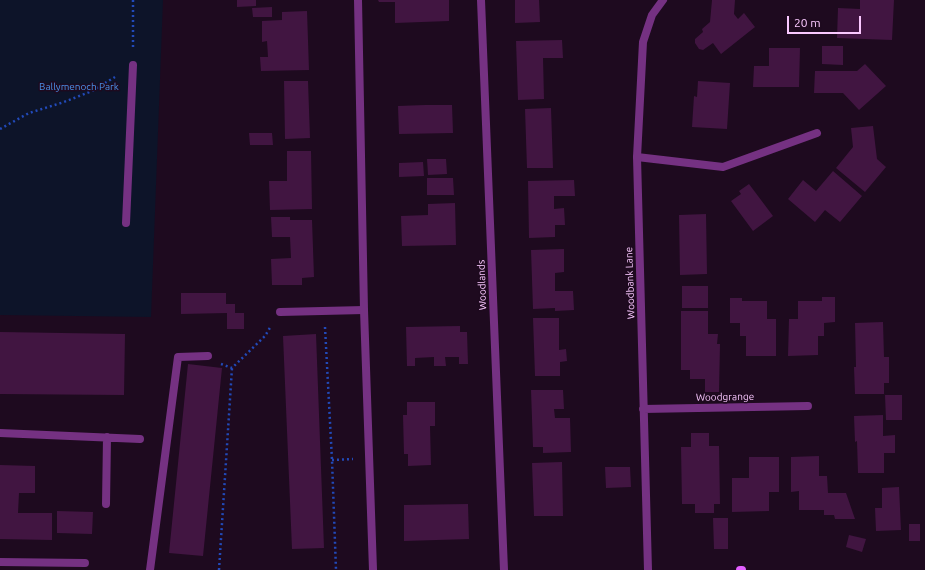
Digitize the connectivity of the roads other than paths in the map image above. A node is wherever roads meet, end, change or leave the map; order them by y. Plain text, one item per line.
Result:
1 (358, 0) edge
2 (481, 0) edge
3 (663, 0) edge
4 (134, 65) road end
5 (817, 133) dead end
6 (637, 157) junction
7 (126, 223) dead end
8 (364, 310) junction
9 (280, 312) road end
10 (208, 356) road end
11 (808, 406) dead end
12 (643, 409) junction
13 (0, 433) edge
14 (107, 437) junction
15 (140, 439) dead end
16 (106, 504) dead end
17 (0, 562) edge
18 (85, 563) dead end
19 (150, 570) edge
20 (373, 570) edge
21 (504, 570) edge
22 (648, 570) edge

1 - 8 street
2 - 21 street, Woodlands
3 - 6 street, Woodbank Lane
4 - 7 street
5 - 6 street
6 - 12 street, Woodbank Lane
8 - 9 street
8 - 20 street
10 - 19 street
11 - 12 street, Woodgrange
12 - 22 street, Woodbank Lane
13 - 14 street
14 - 15 street
14 - 16 street
17 - 18 street

